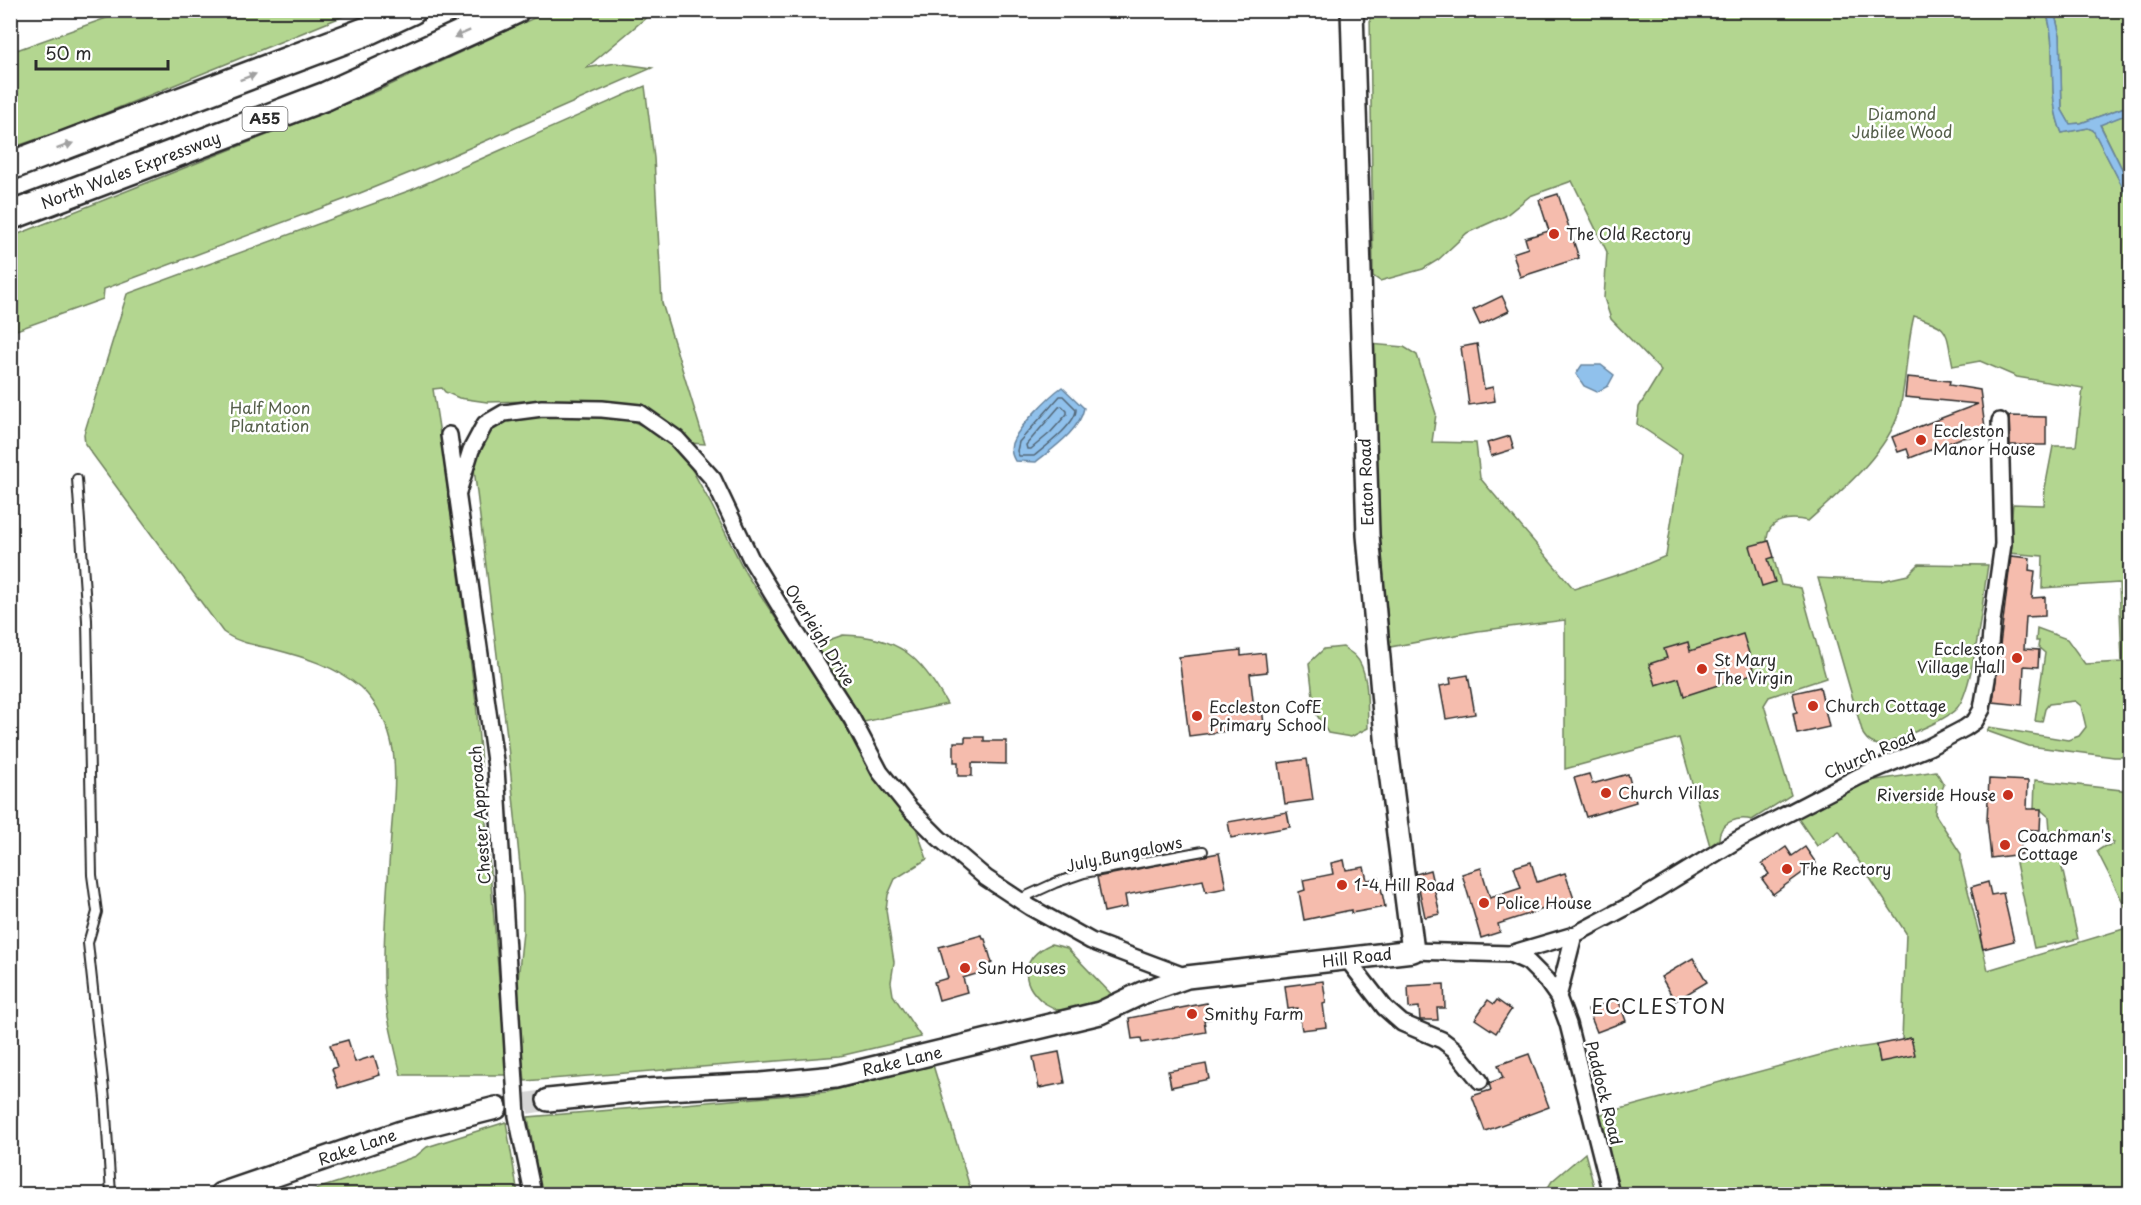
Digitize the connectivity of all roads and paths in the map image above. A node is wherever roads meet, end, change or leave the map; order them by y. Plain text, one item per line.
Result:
1 (412, 10) edge
2 (515, 10) edge
3 (1352, 10) edge
4 (10, 166) edge
5 (10, 216) edge
6 (2000, 422) dead end
7 (449, 435) dead end
8 (77, 479) dead end
9 (457, 495) junction
10 (1203, 851) dead end
11 (1018, 900) junction
12 (1574, 935) junction
13 (1413, 951) junction
14 (1471, 951) joint
15 (1510, 954) junction
16 (1347, 959) junction
17 (1245, 971) joint
18 (1187, 977) junction
19 (1558, 997) junction
20 (1480, 1081) dead end
21 (548, 1100) tunnel mouth
22 (496, 1108) tunnel mouth
23 (111, 1194) edge
24 (221, 1194) edge
25 (533, 1194) edge
26 (1611, 1194) edge

4 -> 1 highway
2 -> 5 highway, North Wales Expressway / A55
3 - 13 street, Eaton Road
6 - 12 street, Church Road
7 - 9 street, Chester Approach
8 - 23 lane
9 - 11 street, Overleigh Drive
9 - 25 street, Chester Approach
10 - 11 lane, July Bungalows
11 - 18 street, Overleigh Drive
12 - 15 street, Church Road
12 - 19 street
13 - 14 street, Hill Road
13 - 16 street, Hill Road
14 - 15 street, Paddock Road
15 - 19 street, Paddock Road
16 - 17 street, Hill Road
16 - 20 street
17 - 18 street, Rake Lane
18 - 21 street, Rake Lane
19 - 26 street, Paddock Road
22 - 24 street, Rake Lane

